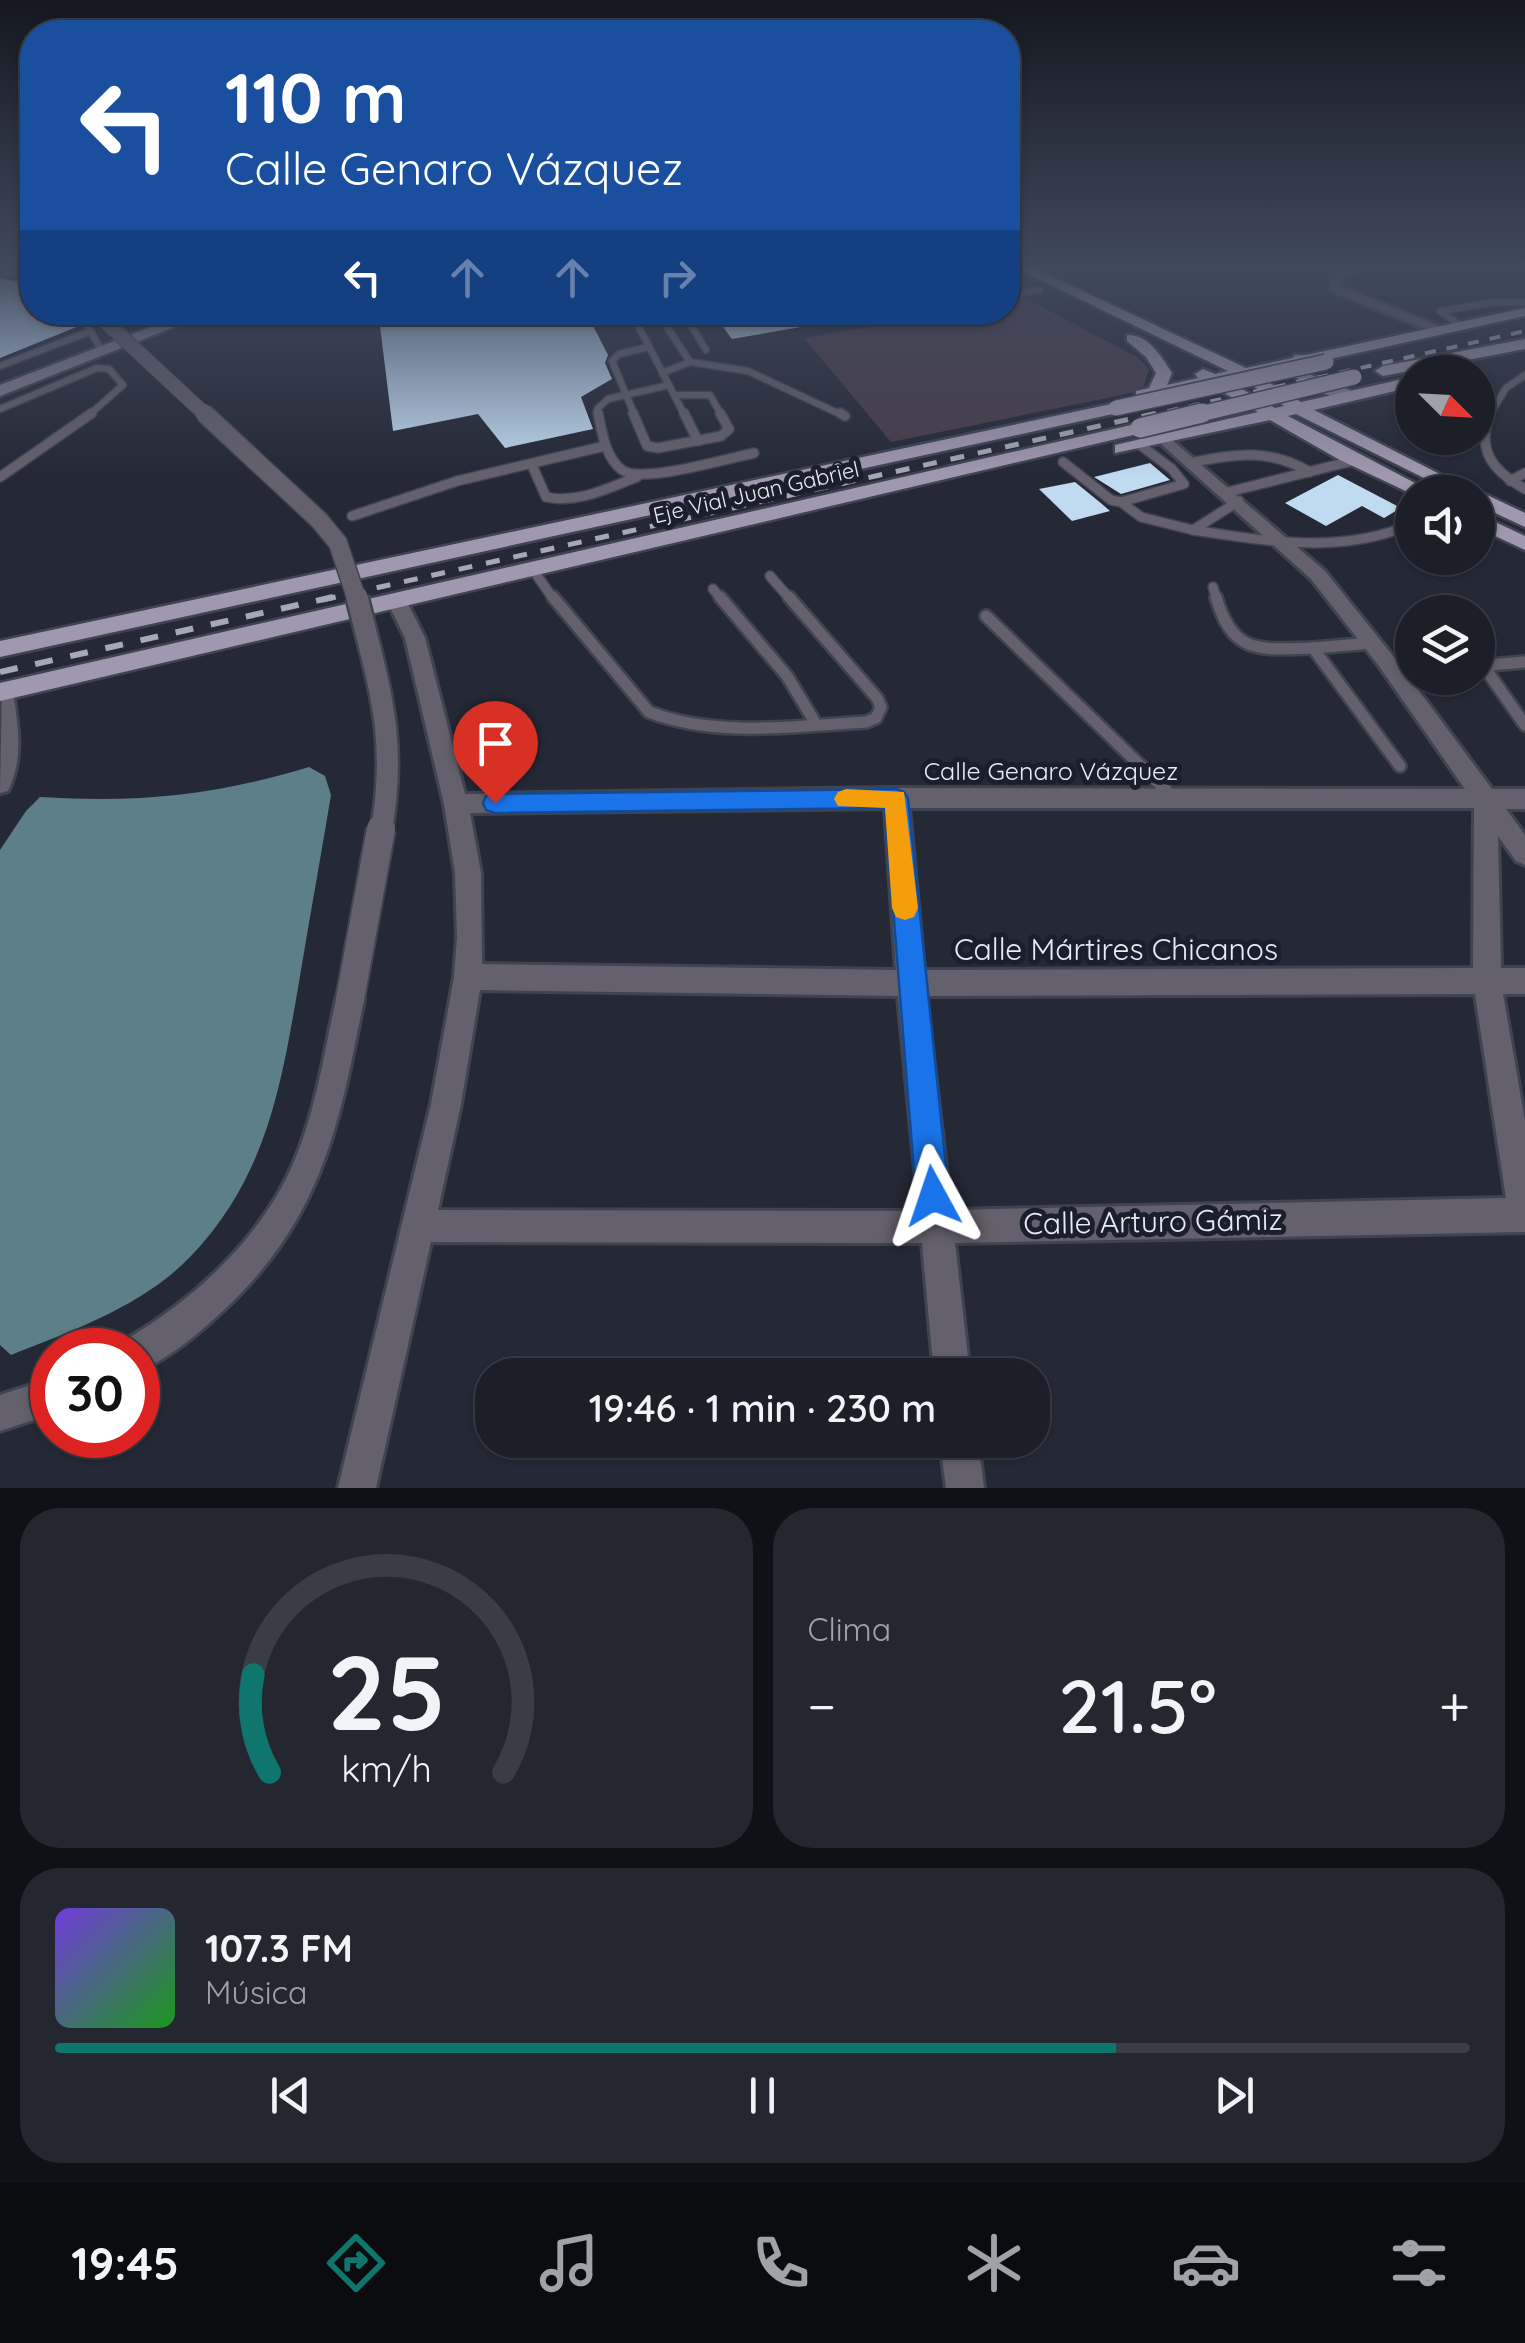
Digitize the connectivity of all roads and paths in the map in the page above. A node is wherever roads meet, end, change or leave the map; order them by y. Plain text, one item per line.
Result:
1 (60, 337) edge
2 (98, 337) edge
3 (118, 337) edge
4 (131, 337) edge
5 (644, 337) edge
6 (674, 337) edge
7 (698, 337) edge
8 (1165, 337) edge
9 (1167, 337) edge
10 (1405, 337) edge
11 (1432, 337) edge
12 (1132, 338) joint
13 (1525, 344) edge
14 (649, 347) junction
15 (706, 350) dead end
16 (102, 351) junction
17 (1525, 357) edge
18 (1302, 358) junction
19 (690, 362) junction
20 (1495, 363) edge
21 (0, 366) edge
22 (1240, 371) junction
23 (662, 372) junction
24 (1525, 375) edge
25 (1211, 378) junction
26 (668, 384) junction
27 (1395, 384) edge
28 (1186, 385) junction
29 (1354, 389) junction
30 (0, 391) edge
31 (1156, 392) junction
32 (626, 394) junction
33 (675, 396) junction
34 (0, 409) edge
35 (1300, 409) junction
36 (1272, 415) junction
37 (846, 416) dead end
38 (1228, 424) junction
39 (1140, 436) junction
40 (698, 441) junction
41 (604, 446) junction
42 (754, 453) dead end
43 (1175, 453) junction
44 (1350, 458) junction
45 (1396, 458) junction
46 (1063, 462) junction
47 (532, 464) junction
48 (1310, 472) junction
49 (1525, 473) edge
50 (1431, 475) edge
51 (0, 476) edge
52 (642, 476) junction
53 (1395, 479) edge
54 (1510, 480) junction
55 (1525, 488) edge
56 (1234, 496) junction
57 (1121, 502) junction
58 (1495, 506) edge
59 (660, 508) junction
60 (352, 516) dead end
61 (1525, 521) edge
62 (1495, 529) edge
63 (1193, 530) junction
64 (1395, 533) edge
65 (1285, 542) junction
66 (1525, 544) edge
67 (607, 553) junction
68 (534, 570) junction
69 (770, 576) dead end
70 (1214, 586) dead end
71 (713, 589) dead end
72 (397, 601) junction
73 (986, 616) dead end
74 (1372, 644) junction
75 (1313, 648) junction
76 (0, 649) edge
77 (1525, 662) edge
78 (1, 692) edge
79 (816, 724) junction
80 (1525, 724) edge
81 (1400, 766) dead end
82 (0, 784) edge
83 (896, 798) junction
84 (1174, 798) junction
85 (1486, 799) junction
86 (1525, 799) edge
87 (456, 804) junction
88 (1525, 854) edge
89 (468, 977) junction
90 (1487, 980) junction
91 (1525, 980) edge
92 (910, 983) junction
93 (1525, 1214) edge
94 (420, 1226) junction
95 (935, 1227) junction
96 (160, 1341) edge
97 (950, 1358) edge
98 (30, 1403) edge
99 (0, 1413) edge
100 (961, 1458) edge
101 (356, 1488) edge
102 (965, 1488) edge

1 - 21 lane
2 - 16 lane
3 - 96 street, bridge
4 - 16 main road
5 - 14 lane
6 - 19 lane
7 - 15 lane
8 - 22 main road
9 - 18 main road
10 - 18 main road
11 - 59 main road, Eje Vial Juan Gabriel, bridge
12 - 25 main road
12 - 31 main road
13 - 29 main road, Eje Vial Juan Gabriel
14 - 23 lane
14 - 32 lane
16 - 30 main road
17 - 20 main road
18 - 22 main road
18 - 29 main road
19 - 23 lane
19 - 37 lane
22 - 25 main road
22 - 35 main road
23 - 26 lane
24 - 54 lane
25 - 28 main road
25 - 36 main road
26 - 32 lane
26 - 33 lane
27 - 29 main road
28 - 31 main road
28 - 38 main road
29 - 35 main road
29 - 39 main road, Eje Vial Juan Gabriel, bridge
29 - 45 main road
31 - 59 main road
32 - 40 lane
32 - 41 lane
33 - 40 lane
33 - 40 lane
34 - 51 lane
35 - 36 main road
35 - 45 main road
36 - 38 main road
36 - 44 main road
38 - 43 main road
38 - 44 main road
39 - 43 main road
39 - 46 main road
39 - 67 main road, Eje Vial Juan Gabriel
41 - 47 lane
41 - 52 lane
42 - 52 lane
43 - 48 lane
43 - 56 street
43 - 57 lane
44 - 48 lane
44 - 53 main road
45 - 50 main road
46 - 57 lane
46 - 67 main road
47 - 52 lane
47 - 60 lane
48 - 56 lane
49 - 54 lane
54 - 55 lane
56 - 63 lane
56 - 65 street
57 - 63 lane
58 - 61 main road
59 - 76 main road, Eje Vial Juan Gabriel
62 - 66 main road
63 - 65 lane
64 - 65 lane
65 - 74 street
67 - 68 main road, Eje Vial Juan Gabriel
68 - 72 main road, Eje Vial Juan Gabriel
68 - 79 lane
69 - 79 lane
70 - 75 lane
71 - 79 lane
72 - 78 main road, Eje Vial Juan Gabriel
72 - 87 street
73 - 84 lane
74 - 75 lane
74 - 85 street
75 - 81 lane
77 - 80 lane
78 - 82 street
83 - 84 street, Calle Genaro Vázquez
83 - 87 street, Calle Genaro Vázquez
83 - 92 street
84 - 85 street, Calle Genaro Vázquez
85 - 86 street, Calle Genaro Vázquez
85 - 88 street
85 - 90 street
87 - 89 street
89 - 92 street, Calle Mártires Chicanos
89 - 94 street
90 - 91 street, Calle Mártires Chicanos
90 - 92 street, Calle Mártires Chicanos
90 - 93 street
92 - 95 street
93 - 95 street, Calle Arturo Gámiz
94 - 95 street, Calle Arturo Gámiz
94 - 101 street
95 - 97 street
98 - 99 street
100 - 102 street

